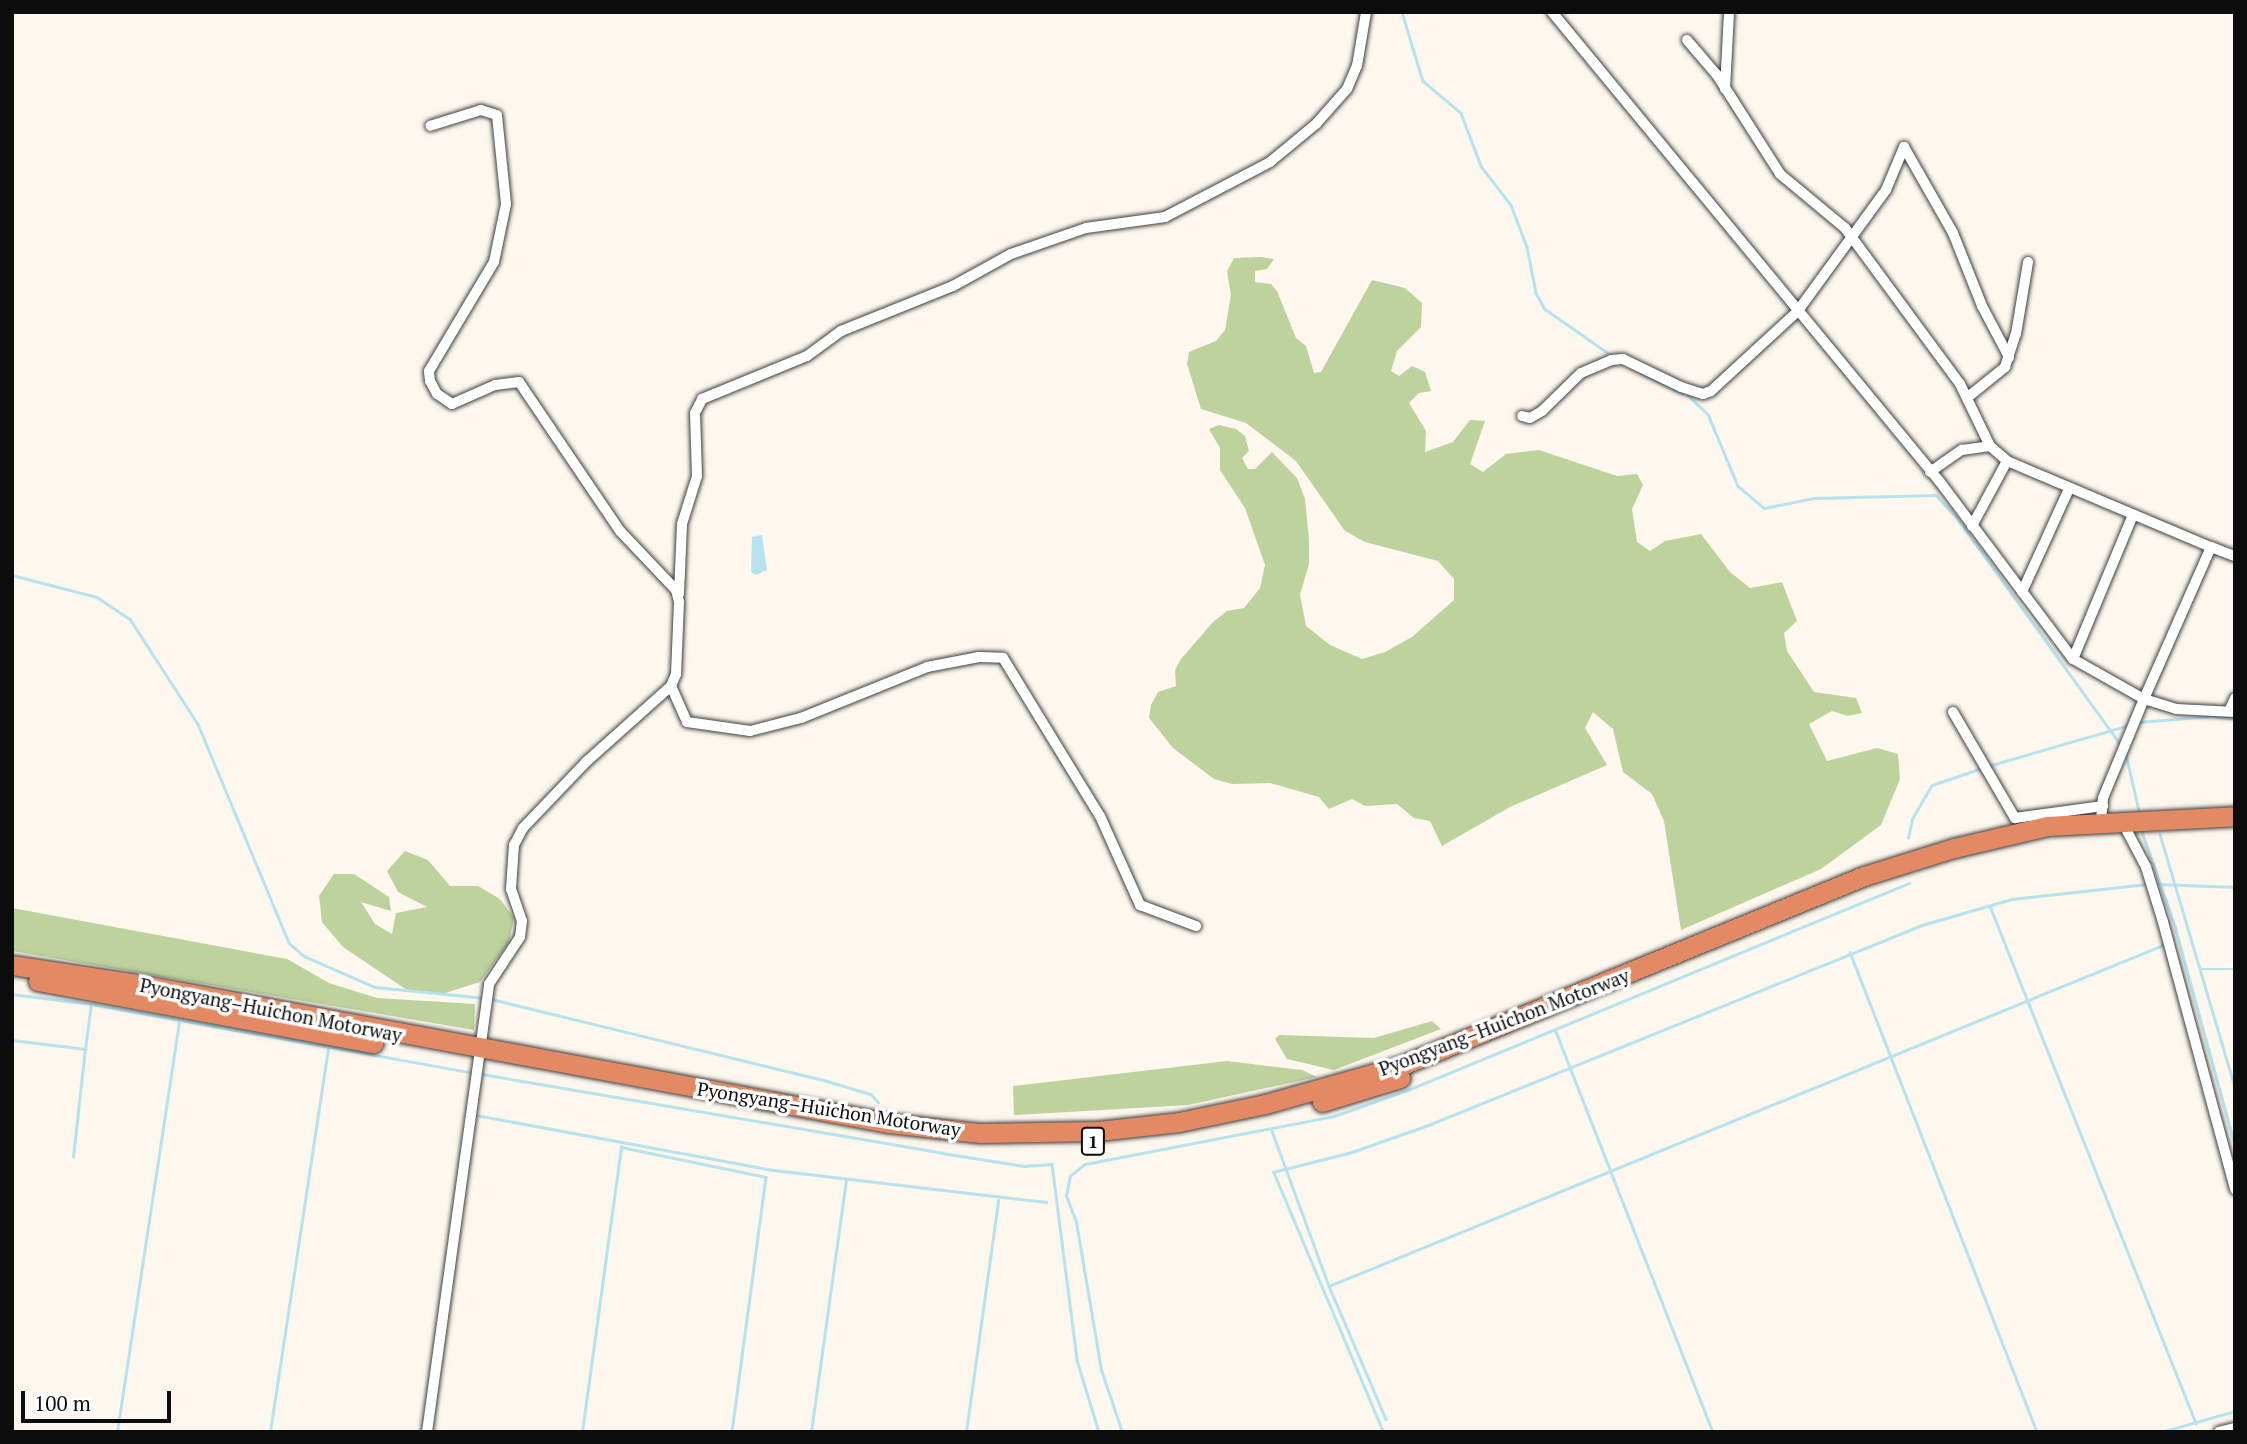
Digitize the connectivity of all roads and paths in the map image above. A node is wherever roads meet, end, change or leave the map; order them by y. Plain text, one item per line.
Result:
1 (1366, 12) edge
2 (1553, 12) edge
3 (1729, 12) edge
4 (1687, 40) dead end
5 (1725, 89) junction
6 (430, 126) dead end
7 (1852, 239) junction
8 (2028, 262) dead end
9 (1797, 312) junction
10 (2009, 357) junction
11 (1968, 397) junction
12 (1522, 416) dead end
13 (1990, 446) junction
14 (2007, 461) junction
15 (1930, 472) junction
16 (2069, 489) junction
17 (2133, 515) junction
18 (1972, 526) junction
19 (2211, 547) junction
20 (2235, 556) edge
21 (2022, 592) junction
22 (679, 594) junction
23 (2073, 659) junction
24 (671, 686) junction
25 (2235, 698) edge
26 (2144, 699) junction
27 (2232, 711) edge
28 (1953, 712) dead end
29 (2102, 814) junction
30 (2235, 816) edge
31 (2138, 826) junction
32 (2235, 827) edge
33 (1196, 926) dead end
34 (12, 965) edge
35 (12, 979) edge
36 (479, 1056) junction
37 (2235, 1189) edge
38 (2235, 1428) edge
39 (427, 1432) edge
40 (2219, 1432) edge

1 - 22 street
2 - 9 street
3 - 5 street
4 - 5 street
5 - 7 street
6 - 22 street
7 - 9 street
7 - 10 street
7 - 11 street
8 - 10 street
9 - 12 street
9 - 15 street
10 - 11 street
11 - 13 street
13 - 14 street
13 - 15 street
14 - 16 street
14 - 18 street
15 - 18 street
16 - 17 street
16 - 21 street
17 - 19 street
17 - 23 street
18 - 21 street
19 - 20 street
19 - 26 street
21 - 23 street
22 - 24 street
23 - 26 street
24 - 33 street
24 - 36 street
25 - 27 street
26 - 27 street
26 - 29 street
28 - 29 street
29 - 31 highway, Pyongyang–Huichon Motorway / 1
29 - 36 highway, Pyongyang–Huichon Motorway / 1
30 - 31 highway, Pyongyang–Huichon Motorway / 1
31 - 32 highway, Pyongyang–Huichon Motorway / 1
31 - 36 highway, Pyongyang–Huichon Motorway / 1
31 - 37 street
34 - 36 highway, Pyongyang–Huichon Motorway / 1
35 - 36 highway, Pyongyang–Huichon Motorway / 1
36 - 39 street
38 - 40 street

